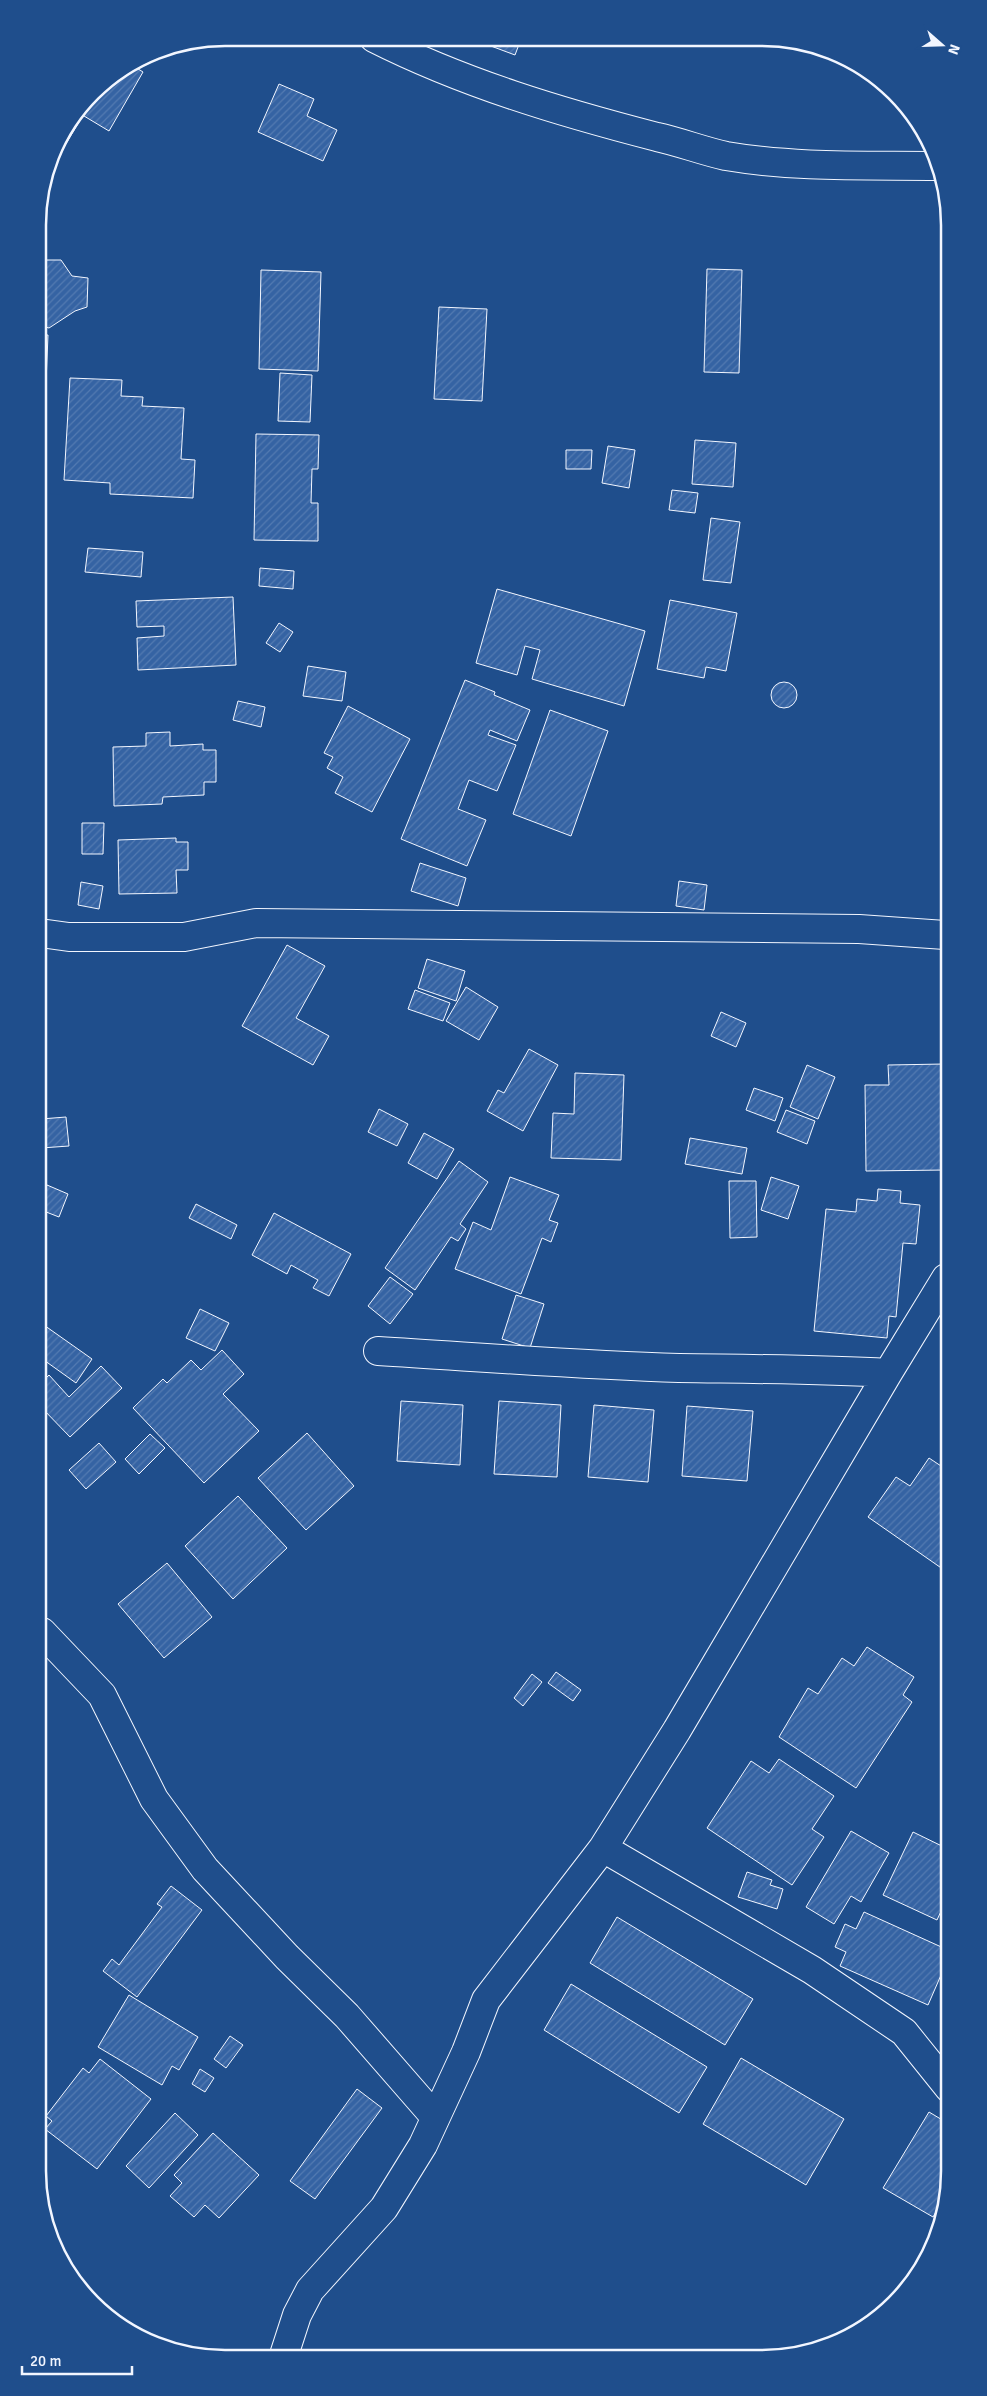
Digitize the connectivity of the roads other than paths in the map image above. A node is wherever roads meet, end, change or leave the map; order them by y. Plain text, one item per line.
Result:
1 (394, 47) edge
2 (930, 166) edge
3 (46, 934) edge
4 (941, 936) edge
5 (941, 1286) edge
6 (378, 1350) dead end
7 (888, 1373) junction
8 (46, 1636) edge
9 (603, 1848) junction
10 (941, 2078) edge
11 (435, 2116) junction
12 (285, 2350) edge

1 - 2 street
3 - 4 street
5 - 7 street
6 - 7 street
7 - 9 street
8 - 11 street
9 - 10 street
9 - 11 street
11 - 12 street

